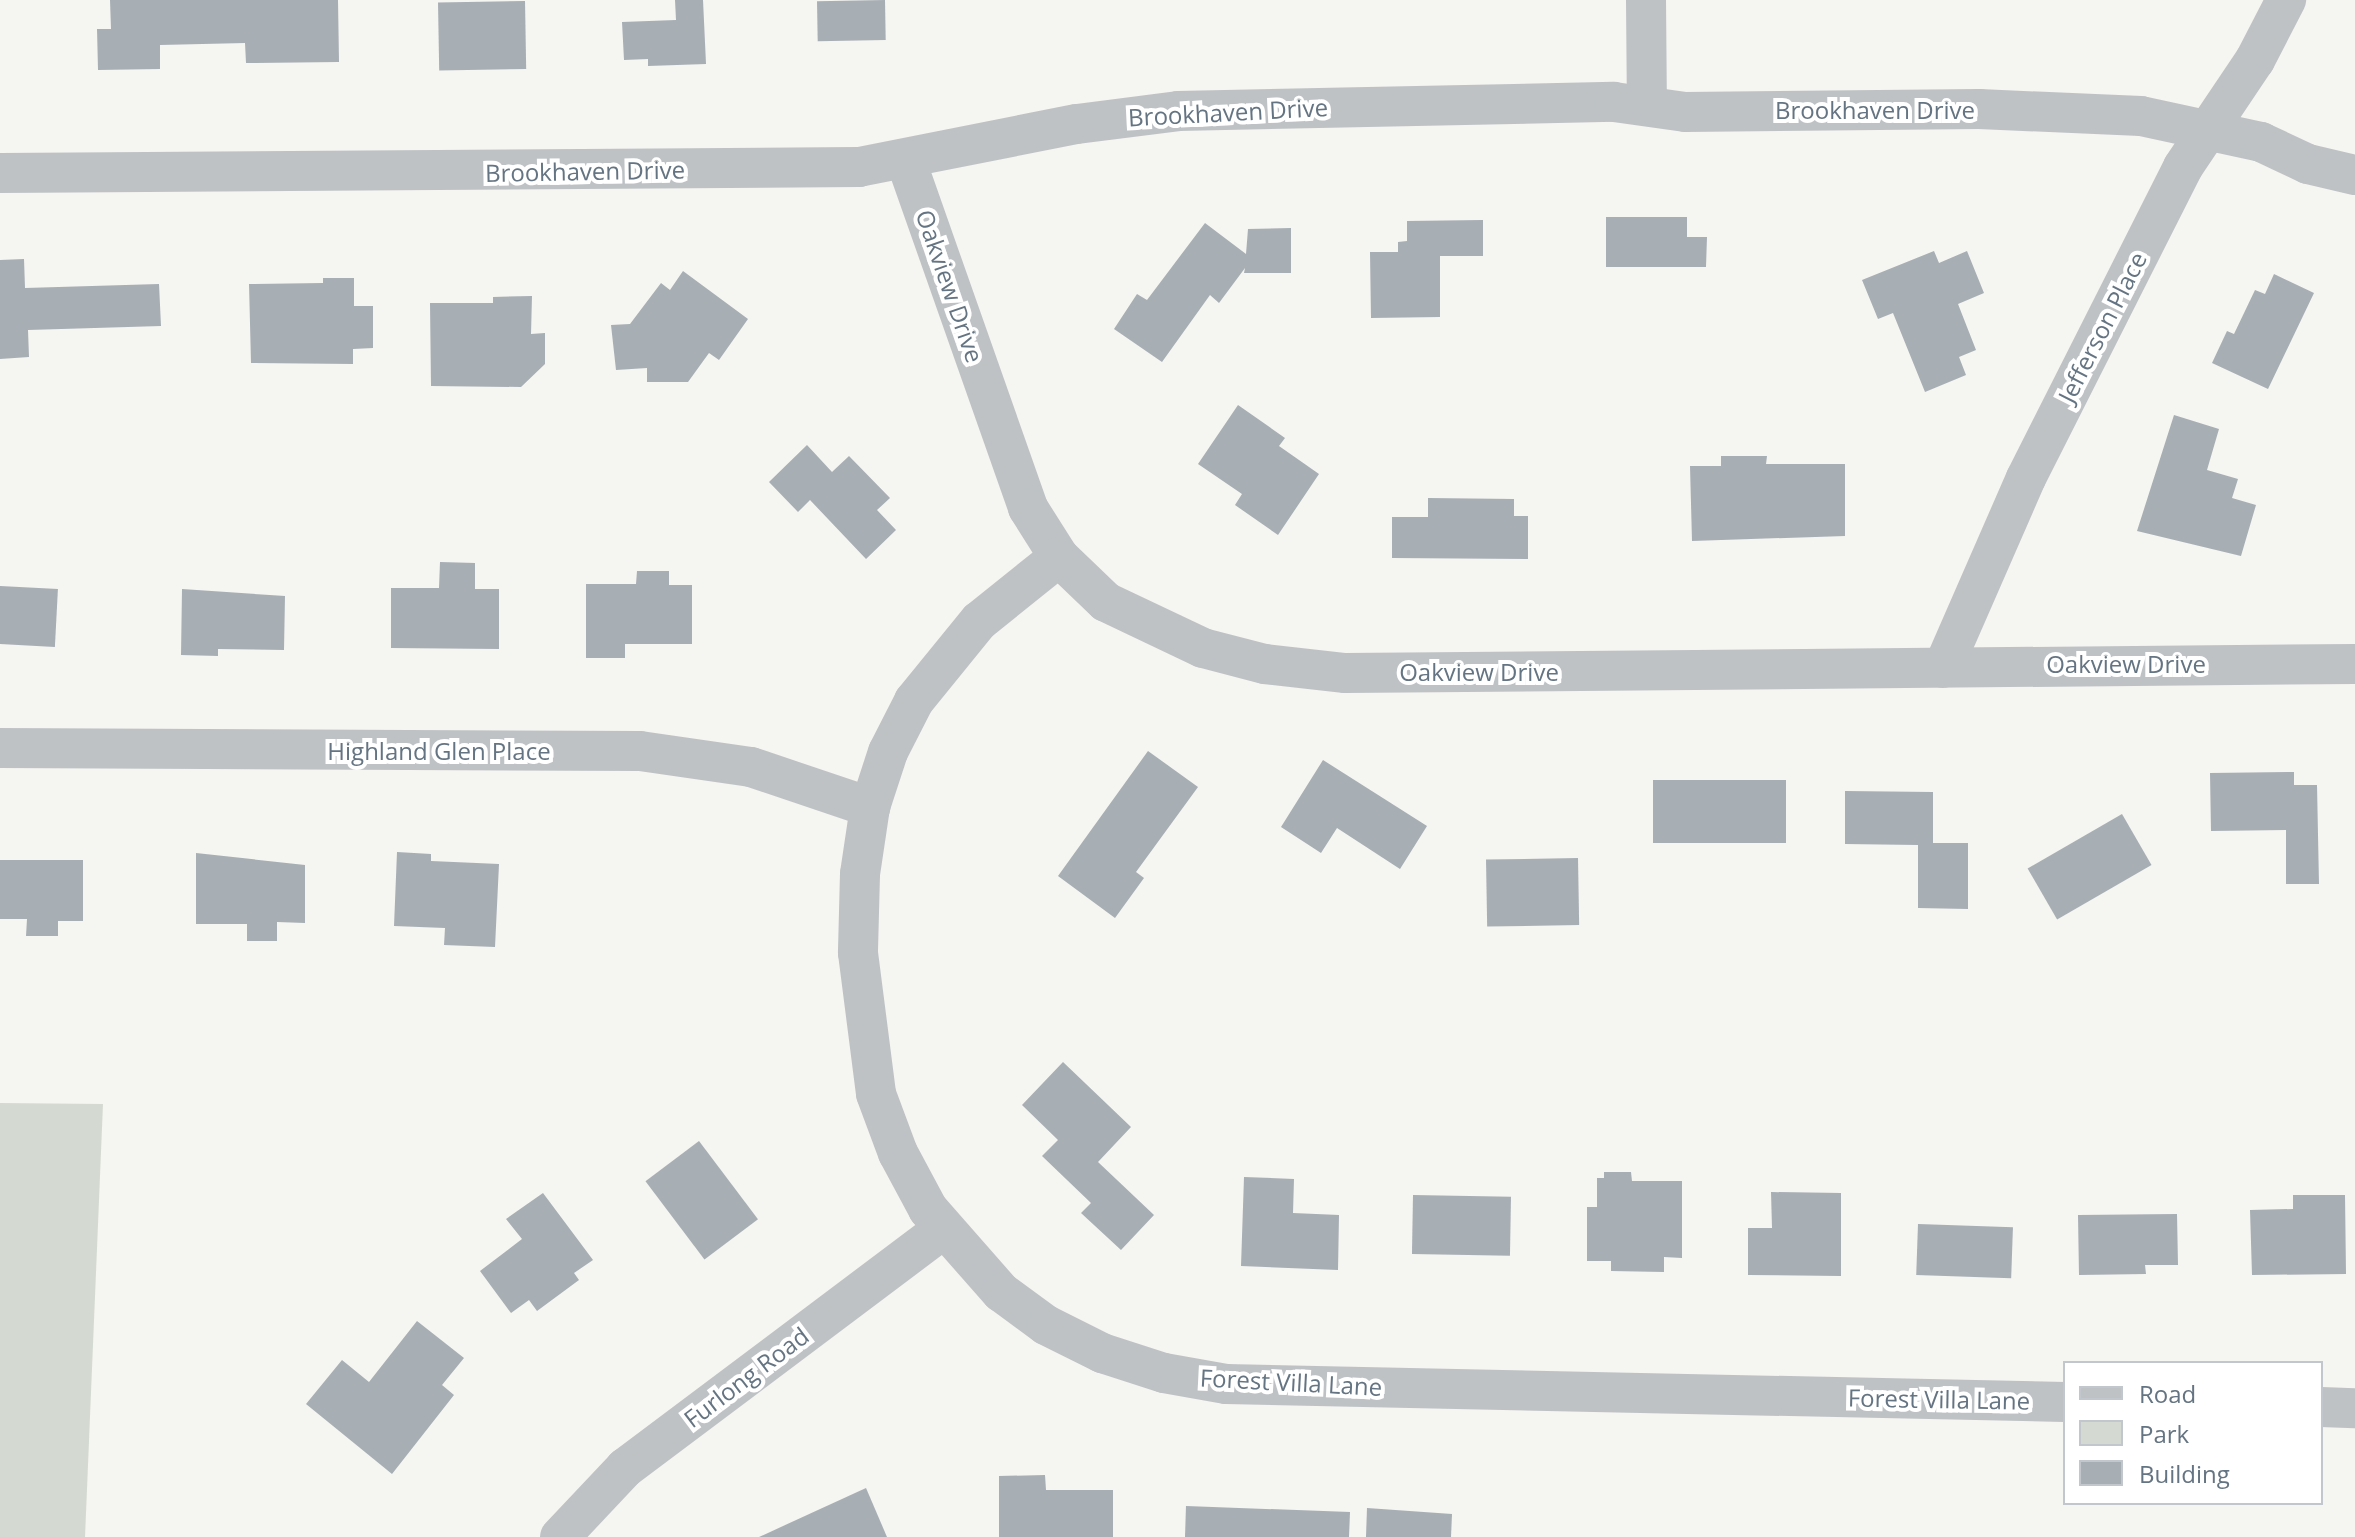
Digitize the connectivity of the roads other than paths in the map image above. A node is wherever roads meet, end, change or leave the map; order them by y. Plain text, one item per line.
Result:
1 (1646, 0) edge
2 (2286, 0) edge
3 (1647, 105) junction
4 (2207, 128) junction
5 (906, 161) junction
6 (0, 173) edge
7 (2355, 175) edge
8 (1059, 557) junction
9 (2355, 664) edge
10 (1943, 668) junction
11 (0, 748) edge
12 (870, 807) junction
13 (943, 1229) junction
14 (2063, 1402) edge
15 (2323, 1407) edge
16 (2355, 1408) edge
17 (560, 1537) edge

1 - 3 street
2 - 4 street, Jefferson Place
3 - 4 street, Brookhaven Drive
3 - 5 street, Brookhaven Drive
4 - 7 street, Brookhaven Drive
4 - 10 street, Jefferson Place
5 - 6 street, Brookhaven Drive
5 - 8 street, Oakview Drive
8 - 10 street, Oakview Drive
8 - 12 street, Forest Villa Lane
9 - 10 street, Oakview Drive
11 - 12 street, Highland Glen Place
12 - 13 street, Forest Villa Lane
13 - 14 street, Forest Villa Lane
13 - 17 street, Furlong Road
15 - 16 street

